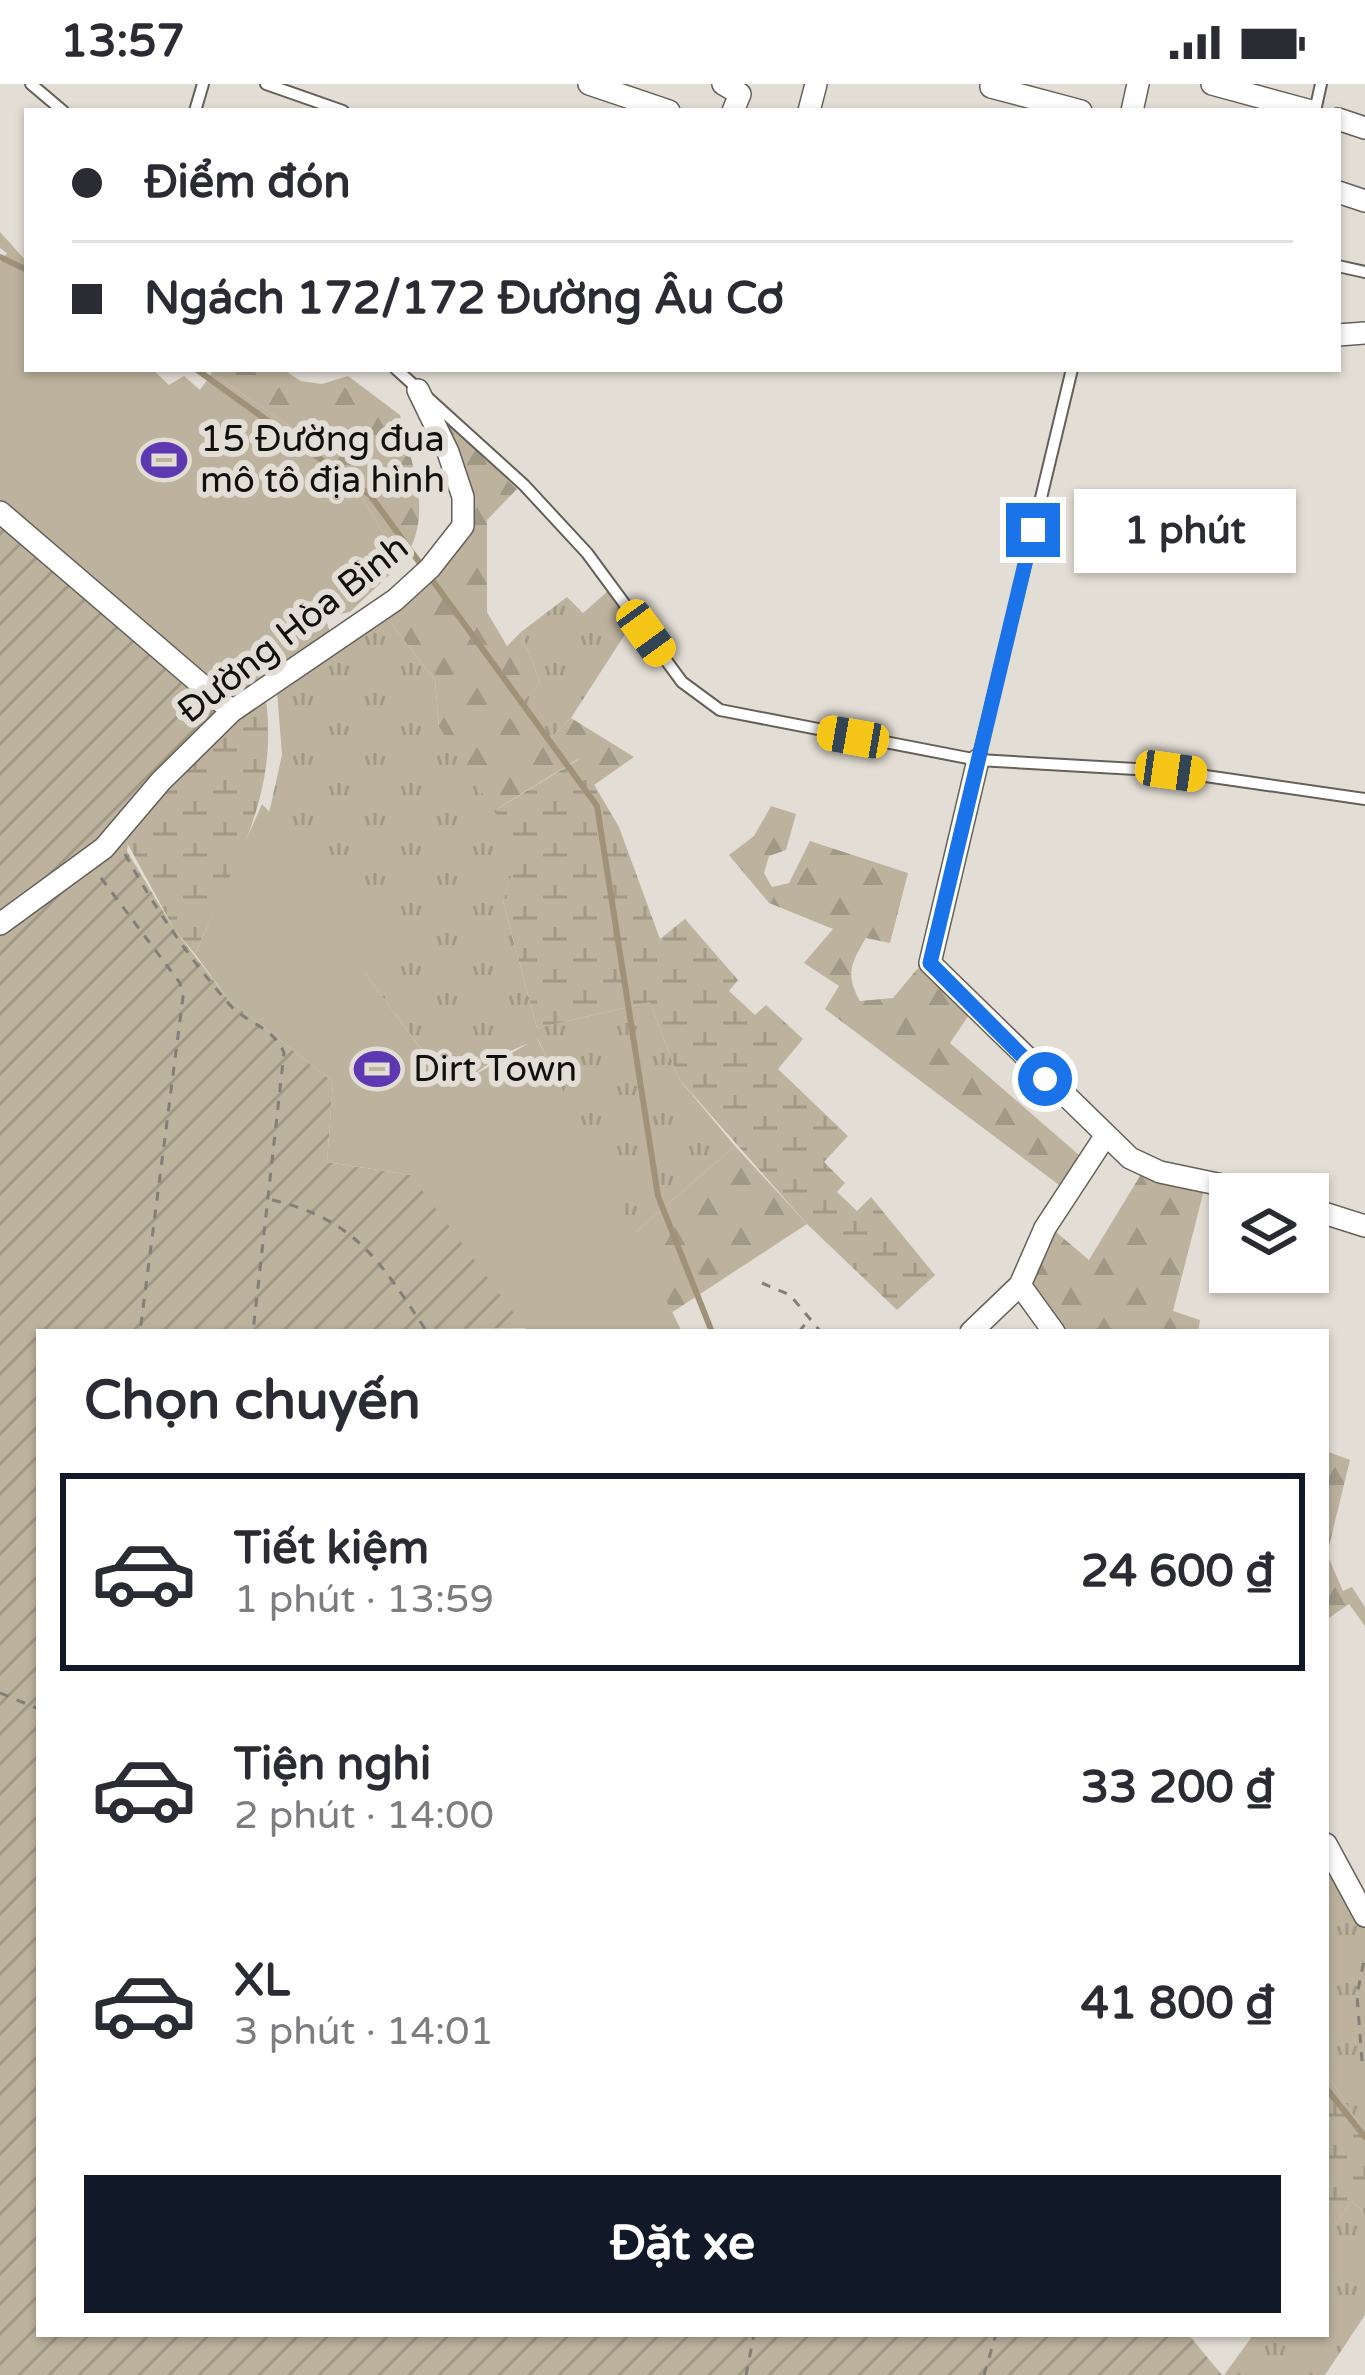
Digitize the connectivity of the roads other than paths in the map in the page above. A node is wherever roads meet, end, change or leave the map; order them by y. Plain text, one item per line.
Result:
1 (32, 84) edge
2 (266, 84) edge
3 (723, 84) edge
4 (1212, 84) edge
5 (599, 86) edge
6 (992, 86) edge
7 (60, 108) edge
8 (334, 108) edge
9 (659, 108) edge
10 (734, 108) edge
11 (1070, 108) edge
12 (1302, 108) edge
13 (399, 372) edge
14 (1071, 372) edge
15 (418, 390) junction
16 (0, 512) edge
17 (232, 711) junction
18 (978, 760) junction
19 (1365, 800) edge
20 (0, 924) edge
21 (1104, 1138) junction
22 (1209, 1182) edge
23 (1329, 1215) edge
24 (1365, 1226) edge
25 (1020, 1285) junction
26 (974, 1329) edge
27 (1052, 1329) edge
28 (1329, 1850) edge
29 (1365, 1916) edge

1 - 7 lane
2 - 8 lane
3 - 10 street
4 - 12 street
5 - 9 street
6 - 11 street
13 - 15 lane
14 - 18 lane
15 - 17 street, Đường Hòa Bình
15 - 18 lane
16 - 17 street
17 - 20 street, Đường Hòa Bình
18 - 19 lane
18 - 21 street
21 - 22 street
21 - 25 street
23 - 24 street
25 - 26 street
25 - 27 street
28 - 29 street

